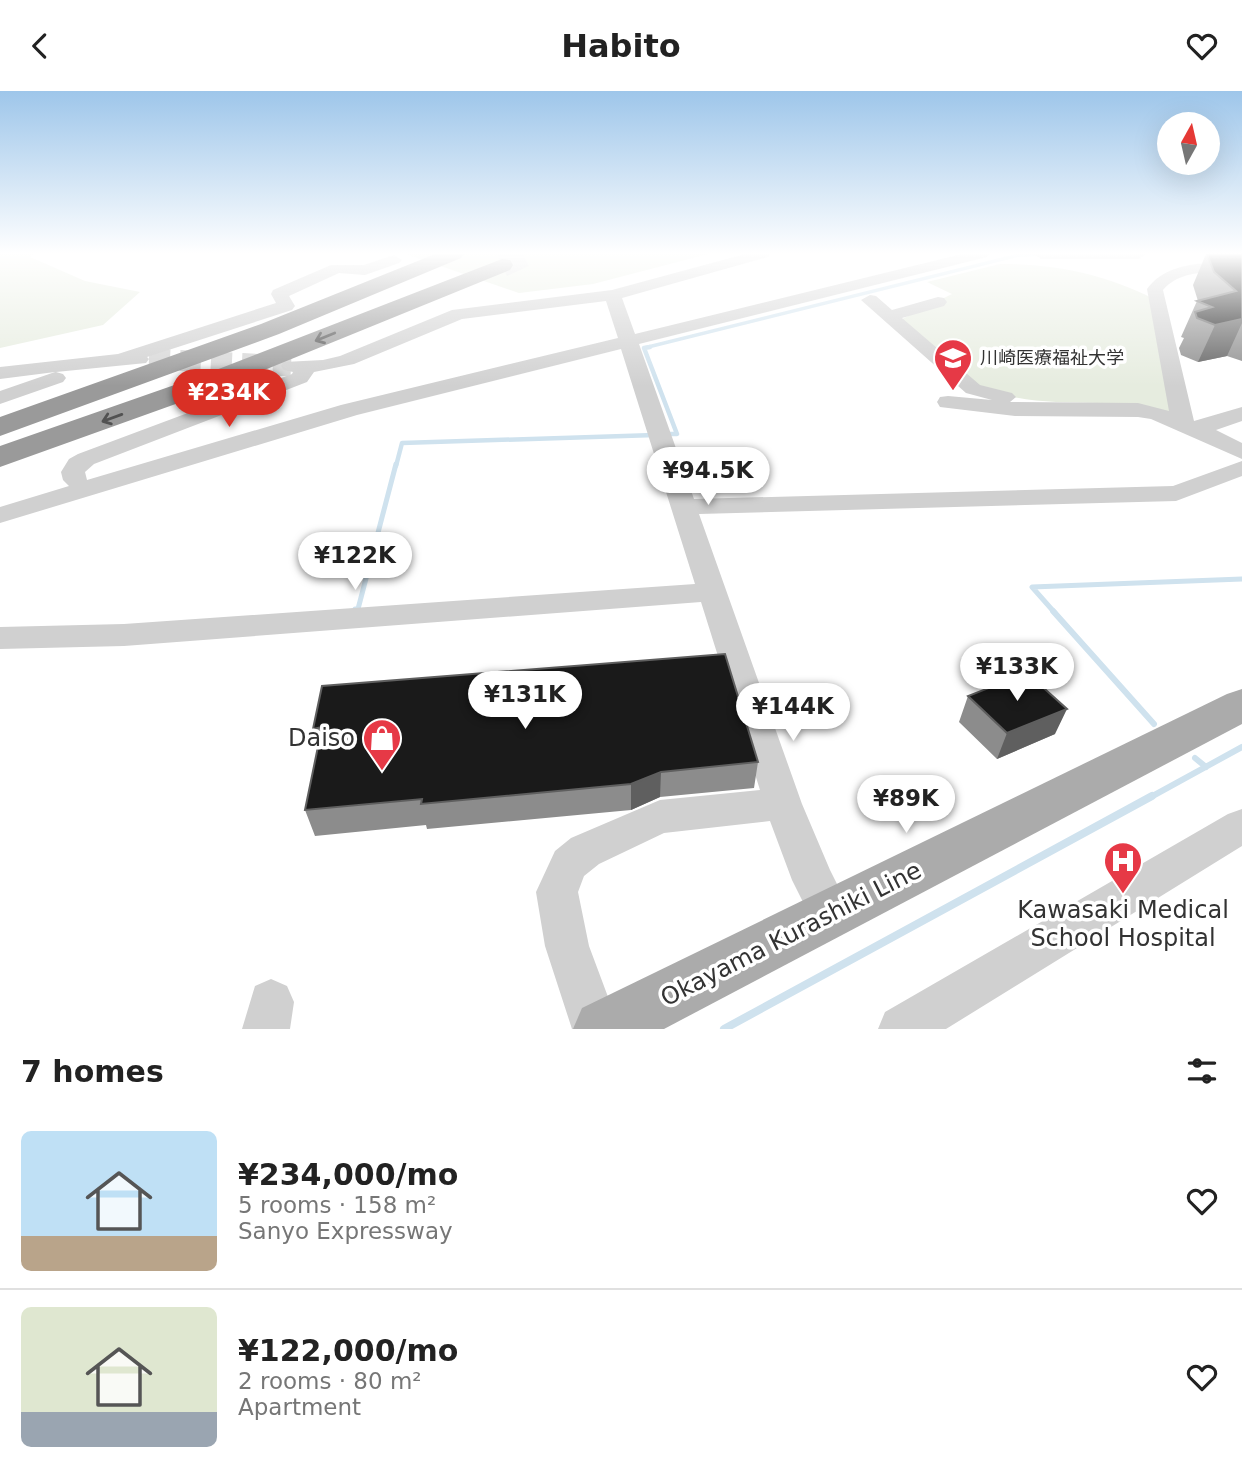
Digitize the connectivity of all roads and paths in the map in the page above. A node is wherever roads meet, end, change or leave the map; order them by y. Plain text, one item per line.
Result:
1 (281, 298) edge
2 (347, 298) edge
3 (420, 298) edge
4 (590, 298) edge
5 (614, 298) edge
6 (781, 298) edge
7 (795, 298) edge
8 (1157, 298) edge
9 (870, 300) dead end
10 (938, 302) dead end
11 (889, 316) junction
12 (627, 337) junction
13 (114, 359) junction
14 (149, 359) tunnel mouth
15 (0, 373) edge
16 (0, 398) edge
17 (948, 402) dead end
18 (1059, 409) junction
19 (1242, 414) edge
20 (1183, 424) junction
21 (0, 427) edge
22 (1205, 434) junction
23 (1242, 452) edge
24 (0, 457) edge
25 (1242, 468) edge
26 (75, 480) junction
27 (0, 503) edge
28 (683, 507) junction
29 (0, 515) edge
30 (712, 592) junction
31 (0, 638) edge
32 (1242, 705) edge
33 (783, 804) junction
34 (1242, 826) edge
35 (831, 913) junction
36 (596, 1029) edge
37 (603, 1029) edge
38 (902, 1029) edge

1 - 13 street
2 - 21 highway
3 -> 24 highway
4 - 26 street
5 - 12 street
6 - 12 street
7 - 12 street
8 - 20 street
9 - 11 street
10 - 11 street
11 - 18 street
12 - 26 street
12 - 28 street
12 - 29 street
13 - 14 street
13 - 15 street
13 - 16 street
17 - 18 street
18 - 20 street
19 - 22 street
20 - 22 street
22 - 23 street
25 - 28 street
26 - 27 street
28 - 30 street
30 - 31 street
30 - 33 street
32 - 35 main road, Okayama Kurashiki Line
33 - 35 street
33 - 36 street
34 - 38 street
35 - 37 main road, Okayama Kurashiki Line

